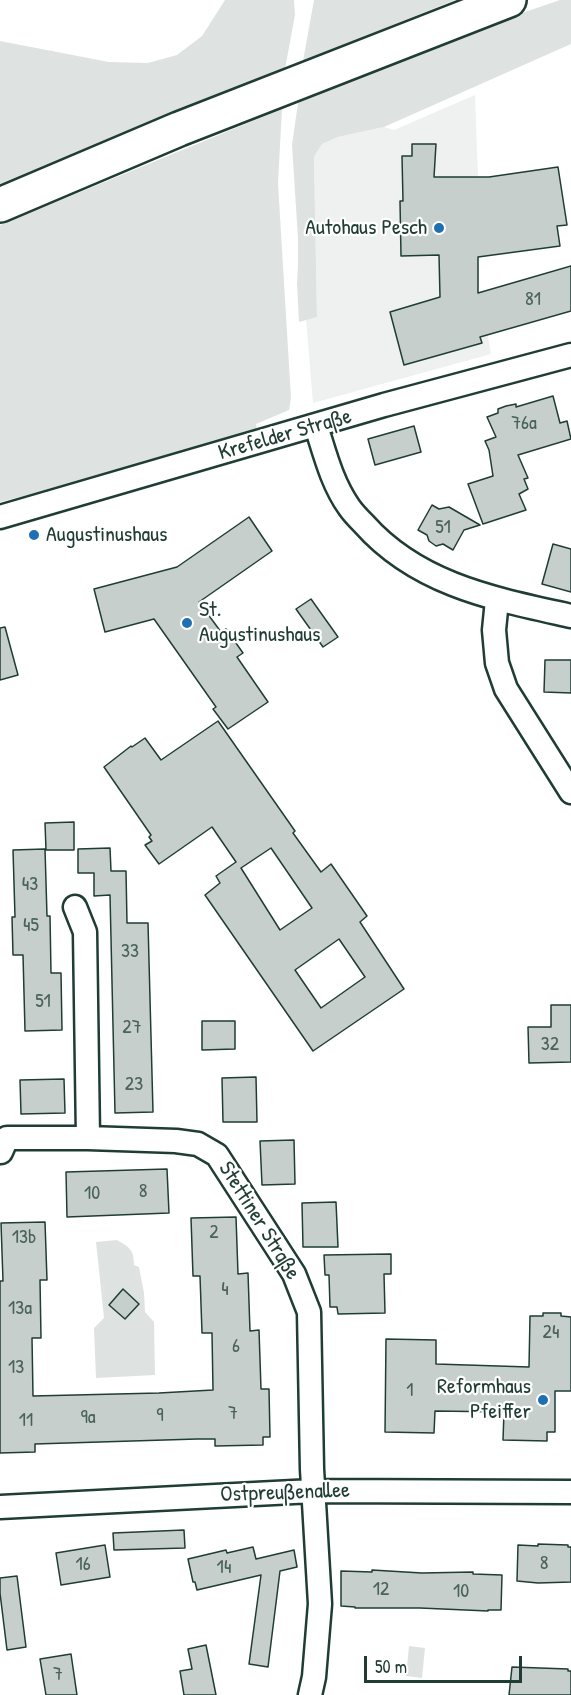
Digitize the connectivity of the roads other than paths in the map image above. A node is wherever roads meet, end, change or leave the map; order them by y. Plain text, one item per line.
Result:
1 (509, 0) edge
2 (0, 205) edge
3 (571, 356) edge
4 (316, 426) junction
5 (0, 517) edge
6 (497, 600) junction
7 (571, 616) edge
8 (571, 792) edge
9 (75, 907) dead end
10 (88, 1138) junction
11 (1, 1152) edge
12 (313, 1491) junction
13 (571, 1492) edge
14 (0, 1507) edge
15 (310, 1695) edge

1 - 2 main road
3 - 4 street, Krefelder Straße
4 - 5 street, Krefelder Straße
4 - 6 street
6 - 7 street
6 - 8 street
9 - 10 street
10 - 11 street, Stettiner Straße
10 - 12 street, Stettiner Straße
12 - 13 street, Ostpreußenallee
12 - 14 street, Ostpreußenallee
12 - 15 street, Stettiner Straße

